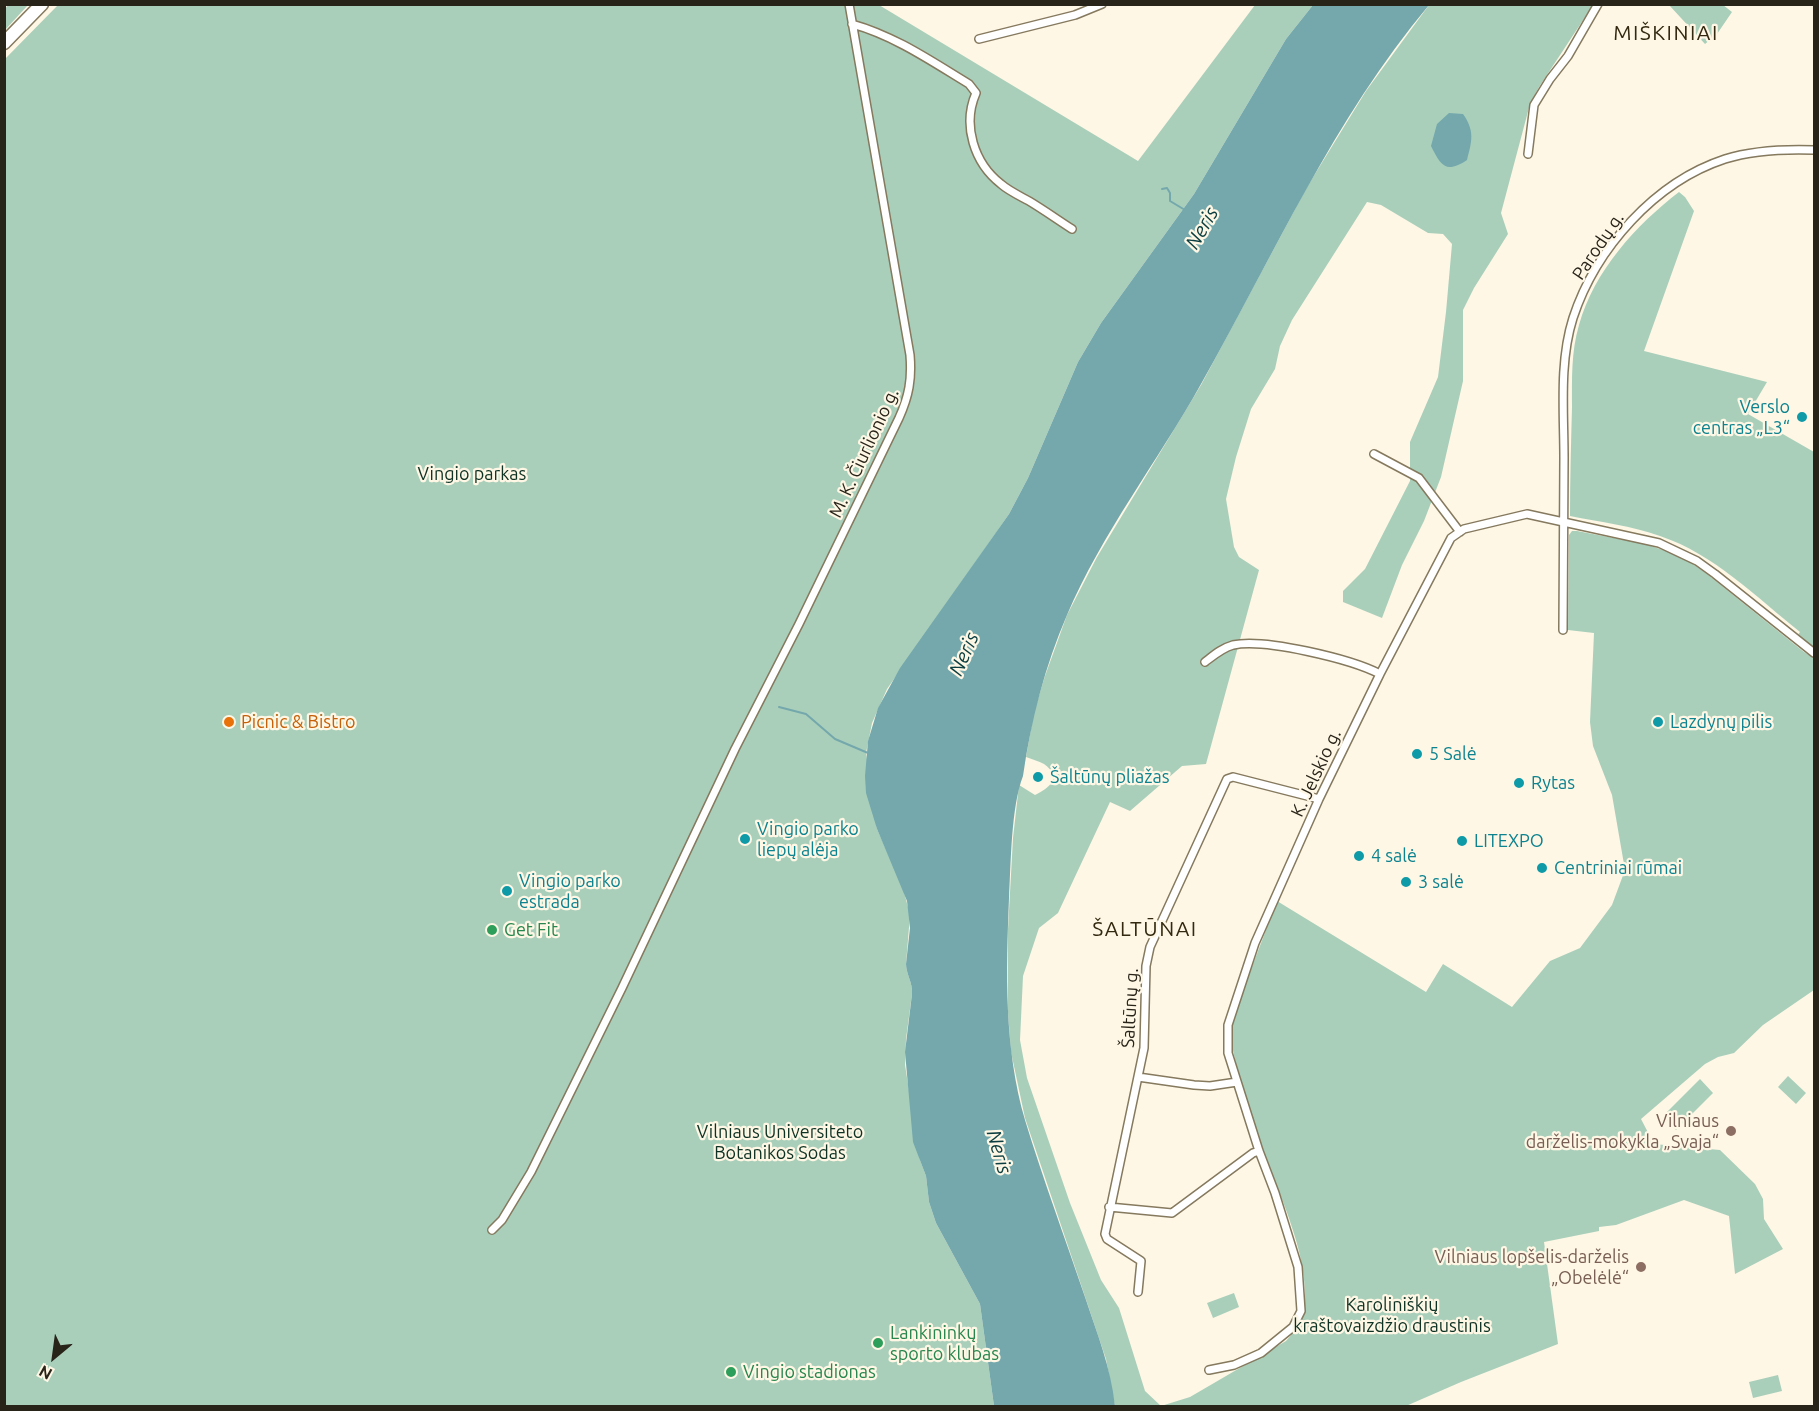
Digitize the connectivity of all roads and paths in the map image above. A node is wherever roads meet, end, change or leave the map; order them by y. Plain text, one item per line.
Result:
1 (34, 4) edge
2 (42, 4) edge
3 (849, 4) edge
4 (1102, 4) edge
5 (1598, 4) edge
6 (22, 24) junction
7 (852, 24) junction
8 (979, 39) dead end
9 (4, 43) edge
10 (1815, 150) edge
11 (1528, 154) dead end
12 (1072, 229) dead end
13 (1374, 454) dead end
14 (1563, 523) junction
15 (1460, 532) junction
16 (1563, 630) dead end
17 (1815, 653) edge
18 (1205, 662) dead end
19 (1380, 674) junction
20 (1319, 799) junction
21 (1138, 1077) junction
22 (1237, 1082) junction
23 (1259, 1151) junction
24 (1109, 1207) junction
25 (492, 1230) dead end
26 (1138, 1292) dead end
27 (1209, 1370) dead end

1 - 6 highway
2 - 6 highway
3 - 7 street, M. K. Čiurlionio g.
4 - 8 street
5 - 11 street
6 - 9 highway
7 - 12 street
7 - 25 street, M. K. Čiurlionio g.
10 - 14 street, Parodų g.
13 - 15 street
14 - 15 street
14 - 16 street, Parodų g.
14 - 17 street
15 - 19 street, K. Jelskio g.
18 - 19 street
19 - 20 street, K. Jelskio g.
20 - 21 street, Šaltūnų g.
20 - 22 street, K. Jelskio g.
21 - 22 street
21 - 24 street, Šaltūnų g.
22 - 23 street, K. Jelskio g.
23 - 24 street
23 - 27 street, K. Jelskio g.
24 - 26 street, Šaltūnų g.

